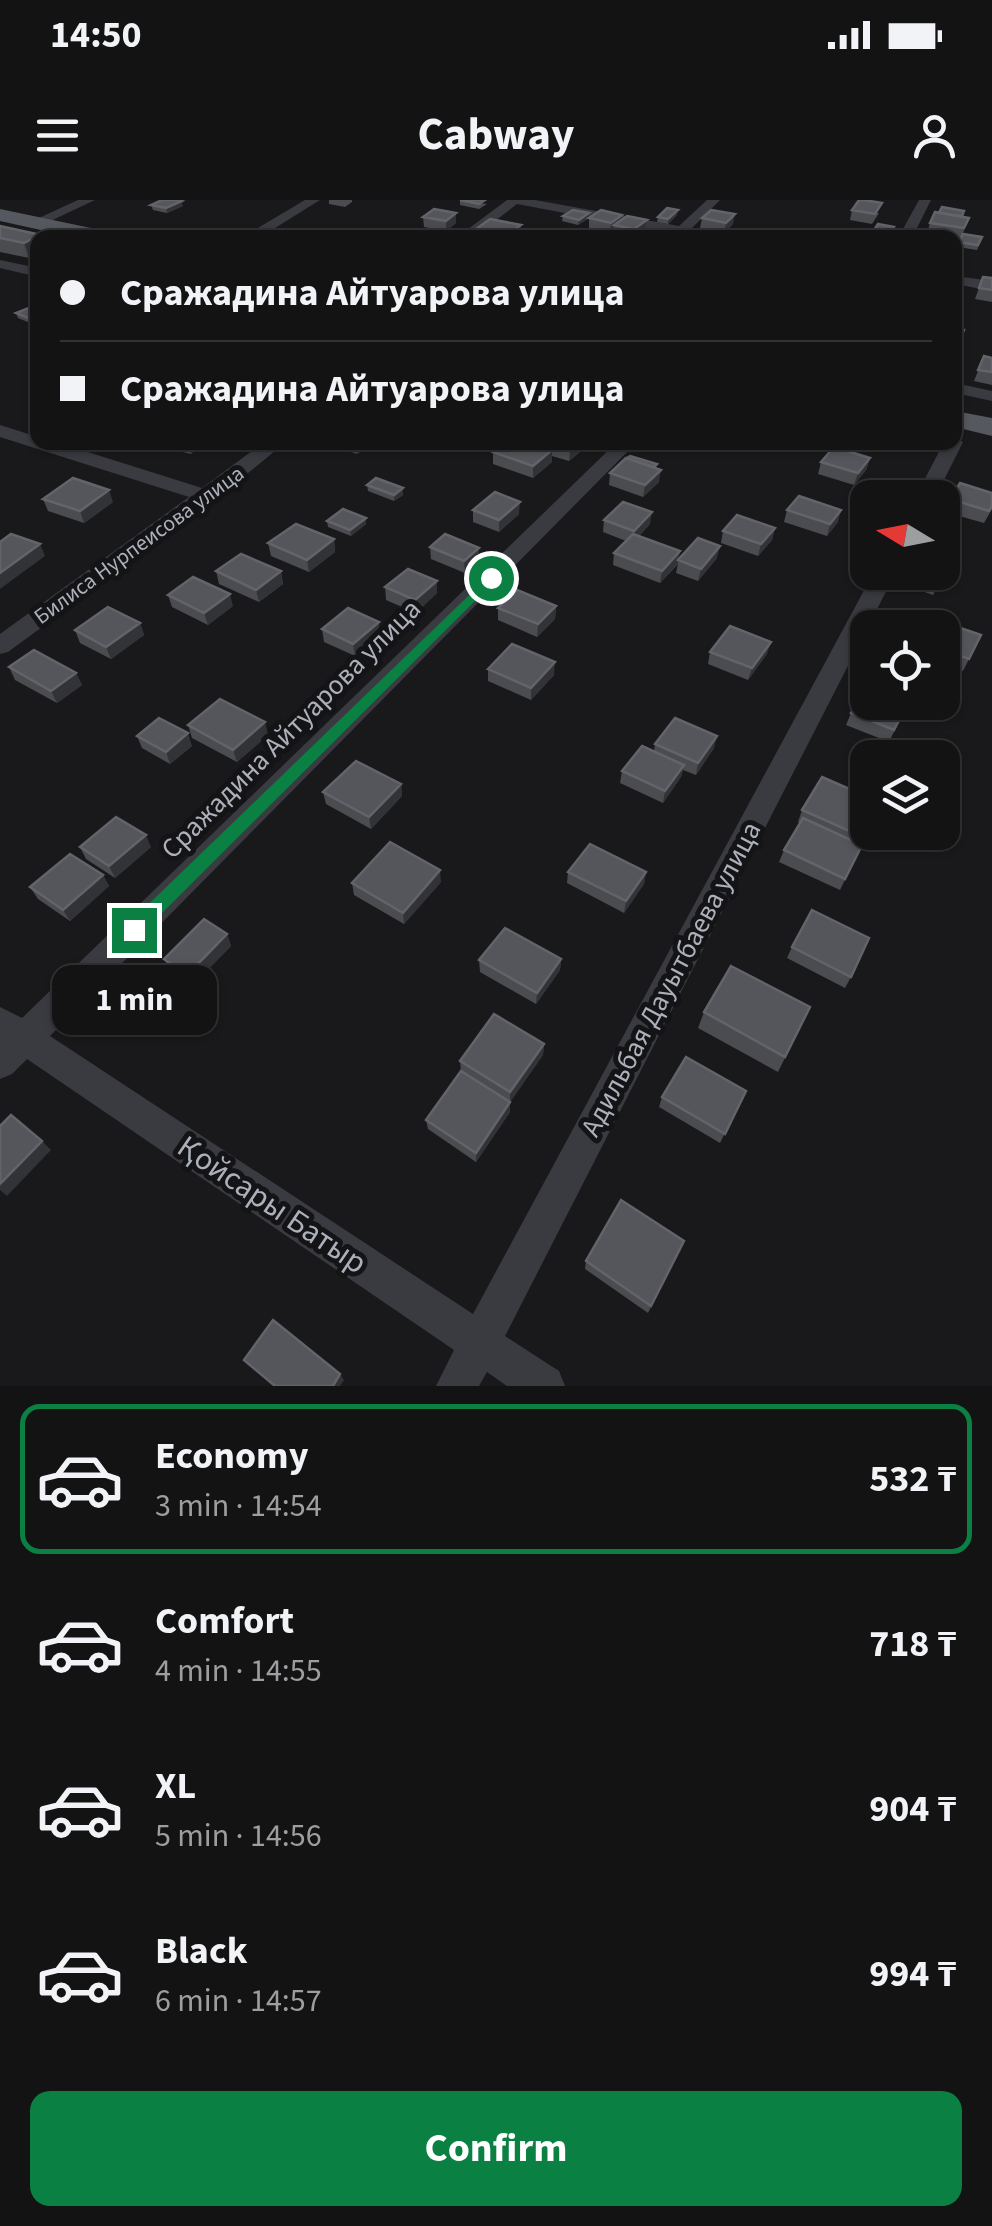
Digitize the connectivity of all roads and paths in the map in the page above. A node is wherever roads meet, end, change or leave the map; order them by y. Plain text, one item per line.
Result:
1 (89, 200) edge
2 (314, 200) edge
3 (515, 200) edge
4 (714, 200) edge
5 (926, 200) edge
6 (0, 214) edge
7 (37, 222) junction
8 (74, 230) edge
9 (262, 230) edge
10 (474, 230) edge
11 (682, 230) joint
12 (909, 230) edge
13 (0, 264) edge
14 (30, 270) edge
15 (962, 281) edge
16 (992, 286) edge
17 (962, 390) edge
18 (992, 396) edge
19 (0, 431) edge
20 (30, 440) edge
21 (61, 450) edge
22 (267, 450) edge
23 (620, 450) edge
24 (953, 450) edge
25 (935, 480) edge
26 (208, 496) junction
27 (876, 590) edge
28 (0, 646) edge
29 (8, 1041) edge
30 (479, 1344) junction
31 (457, 1386) edge
32 (544, 1386) edge

1 - 7 street
2 - 9 street
3 - 10 street
3 - 11 street
4 - 11 street
5 - 12 street
6 - 7 main road
7 - 8 main road
13 - 14 street
15 - 16 street
17 - 18 street
19 - 20 street
21 - 26 street
22 - 26 street, Билиса Нурпеисова улица
23 - 29 street, Сражадина Айтуарова улица
24 - 25 street
26 - 28 street, Билиса Нурпеисова улица
27 - 30 street, Адильбая Дауытбаева улица
29 - 30 street, Қойсары Батыр
30 - 31 street, Адильбая Дауытбаева улица
30 - 32 street, Қойсары Батыр

